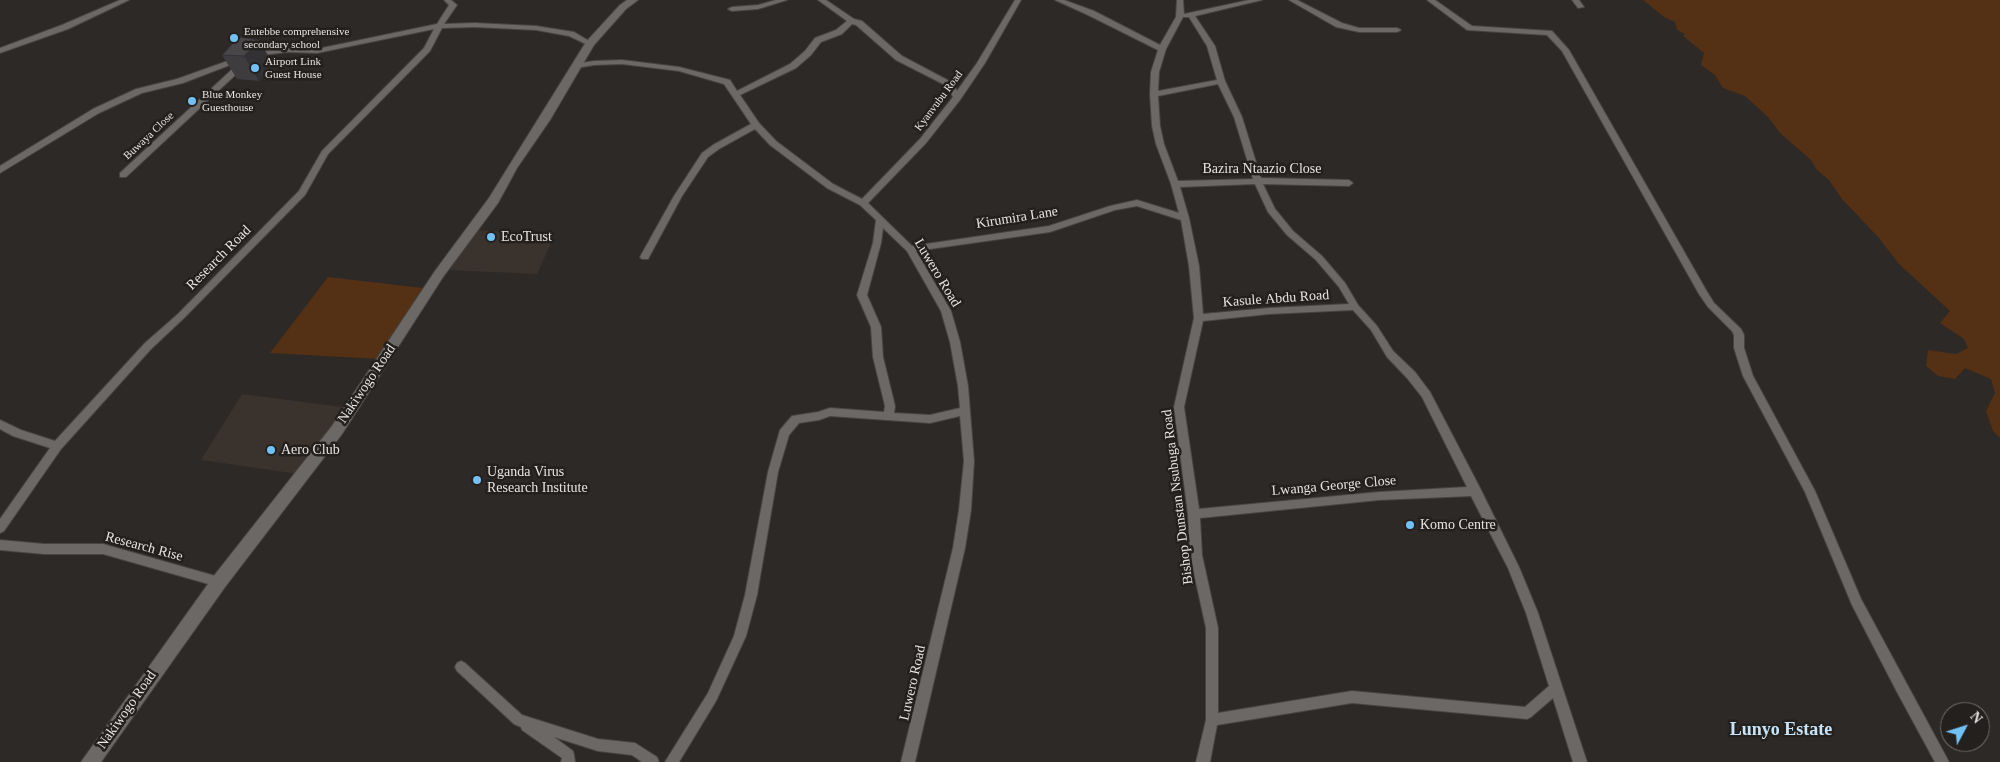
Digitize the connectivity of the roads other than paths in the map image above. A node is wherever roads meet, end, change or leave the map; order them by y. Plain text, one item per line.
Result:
1 (126, 0) edge
2 (633, 0) edge
3 (784, 0) edge
4 (821, 0) edge
5 (1058, 0) edge
6 (1180, 0) edge
7 (1259, 0) edge
8 (1292, 0) edge
9 (1430, 0) edge
10 (1016, 1) edge
11 (450, 3) edge
12 (732, 9) dead end
13 (1191, 15) junction
14 (1180, 17) junction
15 (851, 21) junction
16 (439, 26) junction
17 (1397, 30) dead end
18 (590, 44) junction
19 (1162, 49) junction
20 (0, 51) edge
21 (256, 53) junction
22 (577, 66) junction
23 (1221, 81) junction
24 (736, 94) junction
25 (1154, 94) junction
26 (957, 98) junction
27 (756, 125) junction
28 (0, 170) edge
29 (123, 175) dead end
30 (1258, 181) junction
31 (1349, 183) dead end
32 (1175, 184) junction
33 (863, 203) junction
34 (1185, 218) junction
35 (880, 220) junction
36 (910, 249) junction
37 (645, 257) dead end
38 (1356, 307) junction
39 (1199, 318) junction
40 (964, 411) junction
41 (889, 416) junction
42 (0, 424) edge
43 (57, 446) junction
44 (1476, 491) junction
45 (1194, 514) junction
46 (0, 528) edge
47 (0, 545) edge
48 (220, 582) junction
49 (461, 667) dead end
50 (1556, 688) junction
51 (518, 720) junction
52 (1212, 720) junction
53 (90, 762) edge
54 (568, 762) edge
55 (652, 762) edge
56 (672, 762) edge
57 (908, 762) edge
58 (1203, 762) edge
59 (1580, 762) edge
60 (1942, 762) edge

1 - 20 street
2 - 18 street, Nakiwogo Road
3 - 12 street
4 - 15 street
5 - 19 street
6 - 14 street, Bishop Dunstan Nsubuga Road
7 - 13 street
8 - 17 street
9 - 60 street
10 - 26 street, Kyanvubu Road
11 - 16 street, Research Road
13 - 14 street
13 - 23 street
14 - 19 street, Bishop Dunstan Nsubuga Road
15 - 24 street
15 - 26 street
16 - 18 street
16 - 21 street
16 - 43 street, Research Road
18 - 22 street, Nakiwogo Road
19 - 25 street, Bishop Dunstan Nsubuga Road
21 - 28 street
21 - 29 street, Buwaya Close
22 - 24 street, Luwero Road
22 - 48 street, Nakiwogo Road
23 - 25 street
23 - 30 street
24 - 27 street, Luwero Road
25 - 32 street, Bishop Dunstan Nsubuga Road
26 - 33 street, Kyanvubu Road
27 - 33 street, Luwero Road
27 - 37 street
30 - 31 street, Bazira Ntaazio Close
30 - 32 street, Bazira Ntaazio Close
30 - 38 street
32 - 34 street, Bishop Dunstan Nsubuga Road
33 - 35 street, Luwero Road
34 - 36 street, Kirumira Lane
34 - 39 street, Bishop Dunstan Nsubuga Road
35 - 36 street, Luwero Road
35 - 41 street
36 - 40 street, Luwero Road
38 - 39 street, Kasule Abdu Road
38 - 44 street
39 - 45 street, Bishop Dunstan Nsubuga Road
40 - 41 street
40 - 57 street, Luwero Road
41 - 56 street
42 - 43 street
43 - 46 street, Research Road
44 - 45 street, Lwanga George Close
44 - 50 street
45 - 52 street, Bishop Dunstan Nsubuga Road
47 - 48 street, Research Rise
48 - 53 street, Nakiwogo Road
49 - 51 street
50 - 52 street
50 - 59 street
51 - 54 street
51 - 55 street
52 - 58 street, Bishop Dunstan Nsubuga Road

